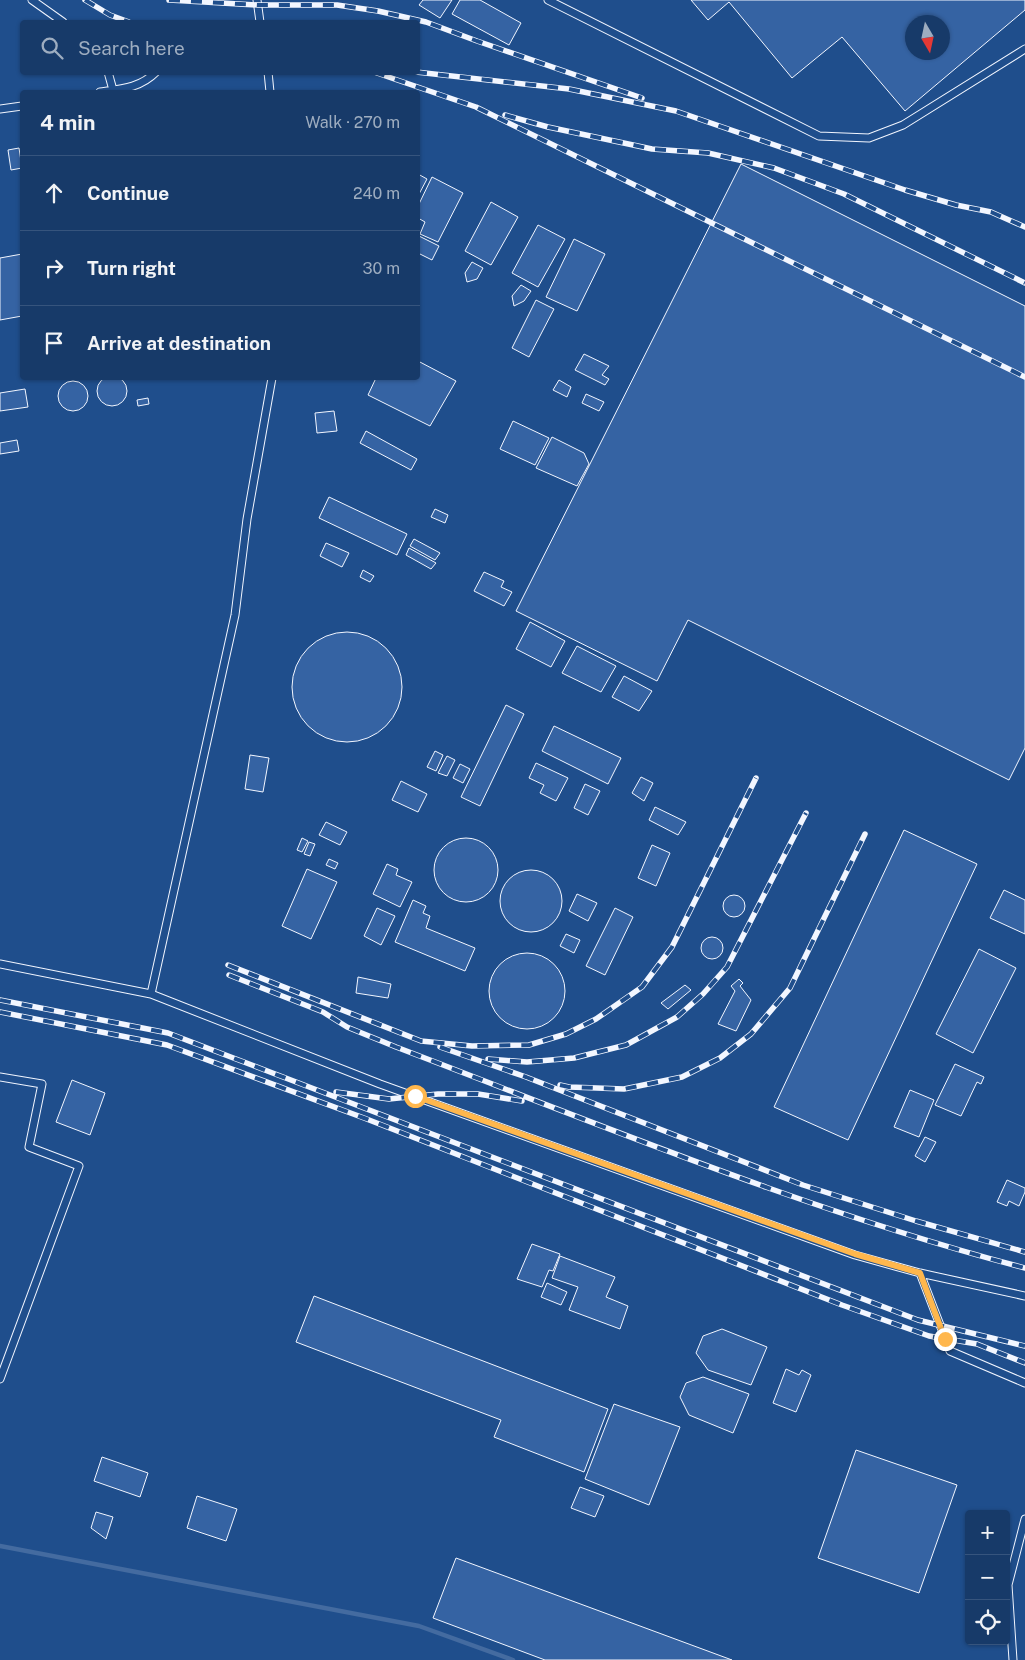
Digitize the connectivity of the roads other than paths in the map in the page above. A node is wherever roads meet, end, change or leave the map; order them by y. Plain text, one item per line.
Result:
1 (32, 0) edge
2 (257, 0) edge
3 (548, 0) edge
4 (60, 20) edge
5 (258, 20) edge
6 (1025, 49) edge
7 (109, 75) edge
8 (153, 75) edge
9 (268, 75) edge
10 (113, 90) joint
11 (270, 90) edge
12 (20, 106) edge
13 (0, 109) edge
14 (272, 380) edge
15 (0, 966) edge
16 (151, 994) junction
17 (0, 1076) edge
18 (920, 1273) junction
19 (1025, 1296) edge
20 (0, 1379) edge
21 (1025, 1383) edge
22 (1025, 1519) edge
23 (1013, 1660) edge

1 - 4 lane
2 - 5 lane
3 - 6 lane
7 - 10 lane
8 - 10 lane
9 - 11 lane
12 - 13 lane
14 - 16 lane
15 - 16 lane
16 - 18 lane
17 - 20 lane
18 - 19 lane
18 - 21 lane
22 - 23 lane

